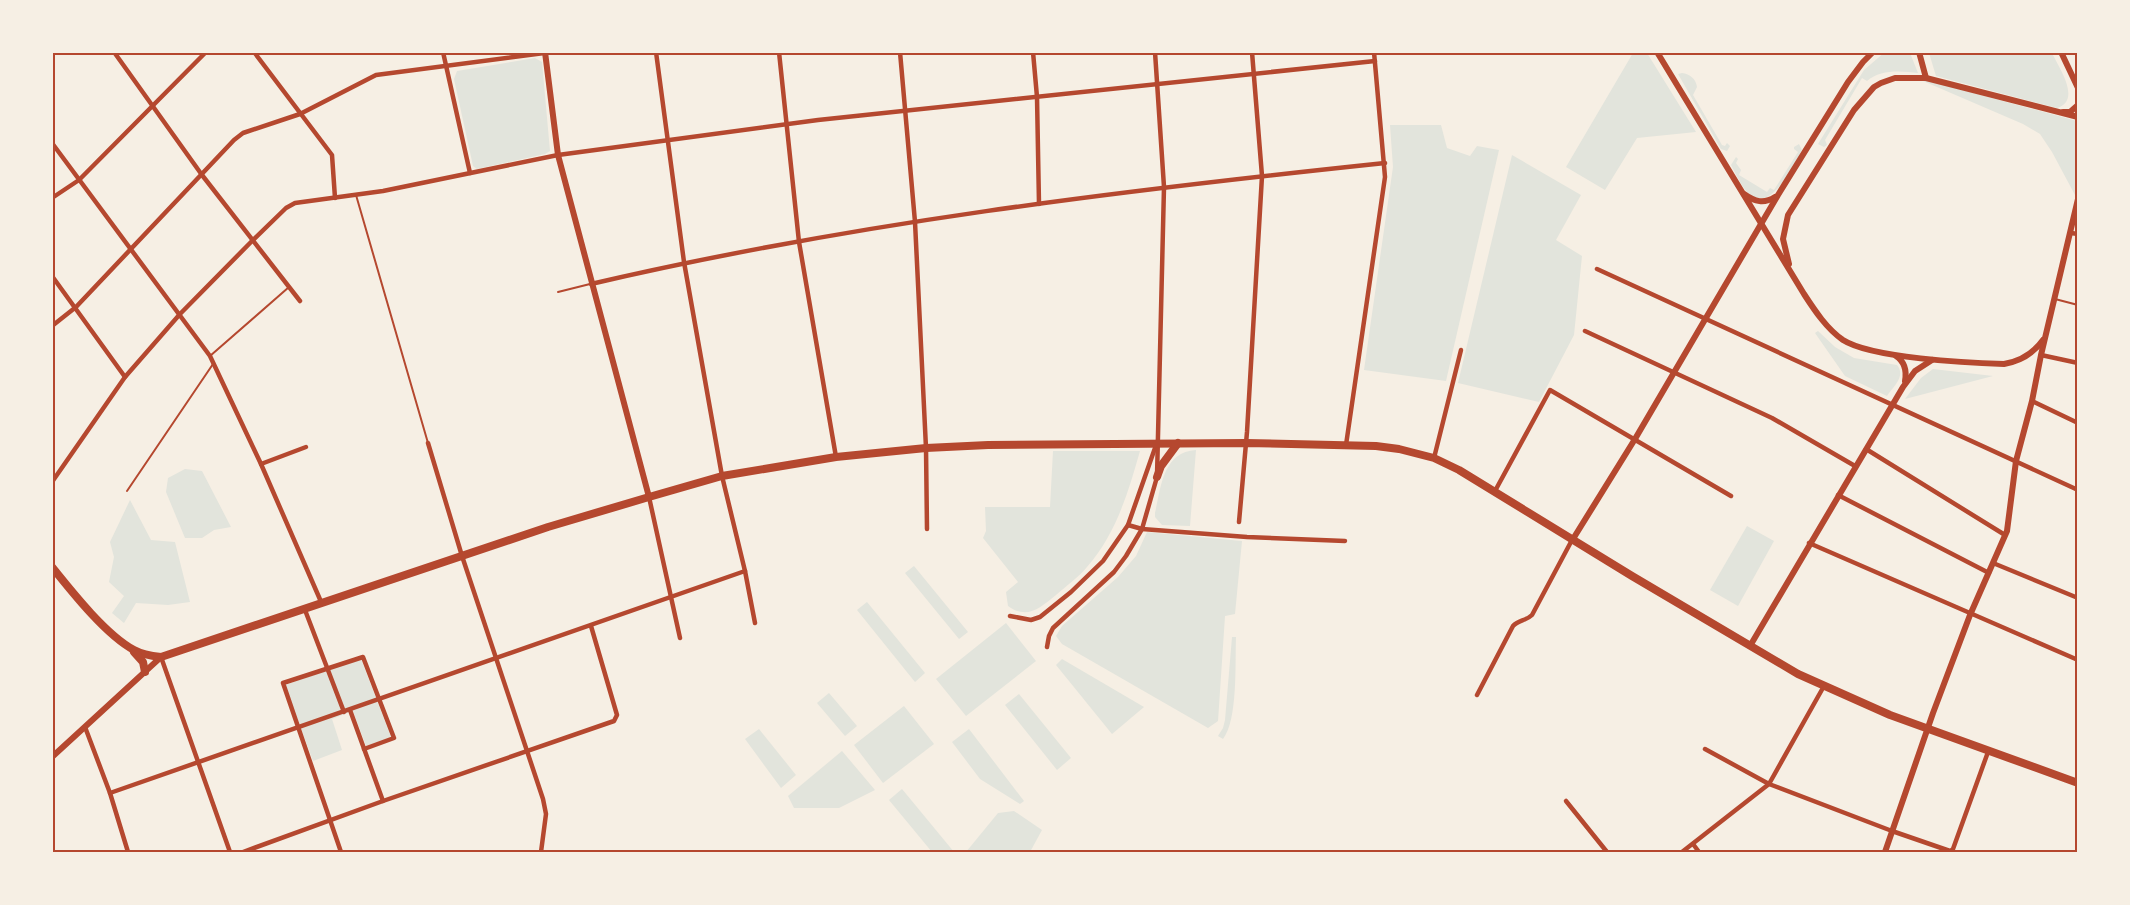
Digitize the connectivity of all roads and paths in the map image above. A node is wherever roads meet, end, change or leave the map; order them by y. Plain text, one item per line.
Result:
1 (114, 52) edge
2 (206, 52) edge
3 (254, 52) edge
4 (443, 52) edge
5 (552, 52) edge
6 (656, 52) edge
7 (779, 52) edge
8 (900, 52) edge
9 (1033, 52) edge
10 (1155, 52) edge
11 (1252, 52) edge
12 (1374, 52) edge
13 (1657, 52) edge
14 (1873, 52) edge
15 (1919, 52) edge
16 (2061, 52) edge
17 (545, 53) edge
18 (1375, 61) junction
19 (446, 66) junction
20 (1255, 73) junction
21 (1926, 78) junction
22 (1158, 84) junction
23 (2078, 88) edge
24 (1037, 97) junction
25 (2078, 105) edge
26 (154, 106) junction
27 (904, 111) junction
28 (2059, 113) junction
29 (300, 114) junction
30 (2078, 117) edge
31 (787, 125) junction
32 (666, 141) junction
33 (52, 143) edge
34 (558, 155) junction
35 (1385, 163) junction
36 (470, 173) junction
37 (202, 175) junction
38 (1263, 176) junction
39 (79, 180) junction
40 (1164, 187) junction
41 (1743, 193) junction
42 (356, 195) junction
43 (1778, 195) junction
44 (52, 198) edge
45 (335, 198) junction
46 (2078, 199) edge
47 (1039, 204) junction
48 (915, 222) junction
49 (1761, 226) junction
50 (1784, 227) junction
51 (2074, 233) edge
52 (1769, 238) junction
53 (252, 241) junction
54 (799, 242) junction
55 (130, 247) junction
56 (684, 262) junction
57 (1597, 269) dead end
58 (52, 276) edge
59 (1795, 279) junction
60 (591, 284) junction
61 (289, 287) junction
62 (558, 292) dead end
63 (2055, 299) junction
64 (300, 301) dead end
65 (2078, 305) edge
66 (76, 307) junction
67 (180, 314) junction
68 (1706, 320) junction
69 (52, 326) edge
70 (1585, 331) dead end
71 (2045, 337) junction
72 (1461, 350) dead end
73 (1893, 354) junction
74 (2029, 355) junction
75 (2041, 355) junction
76 (210, 356) junction
77 (1934, 359) junction
78 (2078, 363) edge
79 (213, 364) junction
80 (1672, 373) junction
81 (125, 376) junction
82 (1903, 387) junction
83 (2032, 401) junction
84 (1892, 404) junction
85 (2078, 423) edge
86 (1635, 439) junction
87 (429, 443) joint
88 (1157, 443) junction
89 (1178, 443) junction
90 (1246, 443) junction
91 (1346, 446) junction
92 (306, 447) dead end
93 (926, 448) junction
94 (1866, 449) junction
95 (836, 457) junction
96 (1434, 458) junction
97 (2016, 461) junction
98 (261, 464) junction
99 (1855, 466) junction
100 (722, 477) junction
101 (1157, 477) junction
102 (52, 482) edge
103 (2078, 490) edge
104 (127, 491) dead end
105 (1495, 491) junction
106 (1838, 495) junction
107 (1731, 496) dead end
108 (649, 497) junction
109 (1239, 522) dead end
110 (1128, 525) junction
111 (927, 529) dead end
112 (1142, 529) junction
113 (2005, 535) junction
114 (1573, 539) junction
115 (1346, 541) dead end
116 (1809, 543) junction
117 (462, 556) junction
118 (1993, 563) junction
119 (52, 567) edge
120 (745, 571) junction
121 (1989, 573) junction
122 (672, 597) junction
123 (2078, 598) edge
124 (322, 605) junction
125 (306, 610) junction
126 (1970, 615) junction
127 (1010, 616) dead end
128 (755, 623) dead end
129 (591, 626) junction
130 (681, 638) dead end
131 (1750, 646) junction
132 (128, 647) junction
133 (1047, 647) dead end
134 (161, 657) junction
135 (495, 658) junction
136 (2078, 660) edge
137 (327, 668) junction
138 (145, 672) junction
139 (1824, 687) junction
140 (1477, 695) dead end
141 (380, 700) junction
142 (350, 710) junction
143 (344, 712) junction
144 (85, 727) junction
145 (299, 728) junction
146 (1927, 729) junction
147 (364, 749) junction
148 (1705, 749) dead end
149 (526, 752) junction
150 (1988, 752) junction
151 (52, 757) edge
152 (197, 764) junction
153 (2078, 783) edge
154 (1769, 784) junction
155 (110, 793) junction
156 (383, 801) junction
157 (1566, 801) dead end
158 (329, 820) junction
159 (1892, 831) junction
160 (1693, 844) junction
161 (128, 852) edge
162 (230, 852) edge
163 (243, 852) edge
164 (341, 852) edge
165 (541, 852) edge
166 (1607, 852) edge
167 (1682, 852) edge
168 (1699, 852) edge
169 (1885, 852) edge

1 - 26 street
2 - 26 street
3 - 29 street
4 - 19 street
5 - 17 street
6 - 32 street
7 - 31 street
8 - 27 street
9 - 24 street
10 - 22 street
11 - 20 street
12 - 18 street
13 - 41 street
14 - 43 street
15 - 21 street
16 - 23 street
17 - 19 street
17 - 34 street
18 - 20 street
18 - 35 street
19 - 29 street
19 - 36 street
20 - 22 street
20 - 38 street
21 - 28 street
21 - 50 street
22 - 24 street
22 - 40 street
24 - 27 street
24 - 47 street
25 - 28 street
26 - 37 street
26 - 39 street
27 - 31 street
27 - 48 street
28 - 30 street
29 - 37 street
29 - 45 street
31 - 32 street
31 - 54 street
32 - 34 street
32 - 56 street
33 - 39 street
34 - 36 street
34 - 60 street
35 - 38 street
35 - 91 street
36 - 42 street
37 - 53 street
37 - 55 street
38 - 40 street
38 - 90 street
39 - 44 street
39 - 55 street
40 - 47 street
40 - 88 street
41 - 43 street
41 - 49 street
42 - 45 street
42 - 87 lane
43 - 49 street
45 - 53 street
46 - 51 street
47 - 48 street
48 - 54 street
48 - 93 street
49 - 52 street
49 - 68 street
50 - 52 street
50 - 59 street
51 - 63 street
52 - 59 street
53 - 61 street
53 - 67 street
54 - 56 street
54 - 95 street
55 - 66 street
55 - 67 street
56 - 60 street
56 - 100 street
57 - 68 street
58 - 66 street
59 - 73 street
60 - 62 lane
60 - 108 street
61 - 64 street
61 - 76 lane
63 - 65 lane
63 - 71 street
66 - 69 street
66 - 81 street
67 - 76 street
67 - 81 street
68 - 80 street
68 - 84 street
70 - 80 street
71 - 74 street
71 - 75 street
72 - 96 street
73 - 77 street
73 - 82 street
74 - 75 street
74 - 77 street
75 - 78 street
75 - 83 street
76 - 79 street
77 - 82 street
79 - 98 street
79 - 104 lane
80 - 86 street
80 - 99 street
81 - 102 street
82 - 84 street
83 - 85 street
83 - 97 street
84 - 94 street
84 - 97 street
86 - 105 street
86 - 107 street
86 - 114 street
87 - 117 street
88 - 89 main road
88 - 93 main road
88 - 101 street
88 - 110 street
89 - 90 main road
89 - 101 main road
90 - 91 main road
90 - 109 street
91 - 96 main road
92 - 98 street
93 - 95 main road
93 - 111 street
94 - 99 street
94 - 113 street
95 - 100 main road
96 - 105 main road
97 - 103 street
97 - 113 street
98 - 124 street
99 - 106 street
100 - 108 main road
100 - 120 street
101 - 112 street
105 - 114 main road
106 - 116 street
106 - 121 street
108 - 117 main road
108 - 122 street
110 - 112 street
110 - 127 street
112 - 115 street
112 - 133 street
113 - 118 street
114 - 131 main road
114 - 140 street
116 - 126 street
116 - 131 street
117 - 124 main road
117 - 135 street
118 - 121 street
118 - 123 street
119 - 132 main road
120 - 122 street
120 - 128 street
121 - 126 street
122 - 129 street
122 - 130 street
124 - 125 main road
125 - 134 main road
125 - 137 street
126 - 136 street
126 - 146 street
129 - 135 street
129 - 149 street
131 - 139 main road
132 - 134 main road
132 - 138 main road
134 - 138 street
134 - 152 street
135 - 141 street
135 - 149 street
137 - 141 street
137 - 143 street
137 - 145 street
138 - 144 street
139 - 146 main road
139 - 154 street
141 - 142 street
141 - 147 street
142 - 143 street
142 - 147 street
143 - 145 street
144 - 151 street
144 - 155 street
145 - 152 street
145 - 158 street
146 - 150 main road
146 - 159 street
147 - 156 street
148 - 154 street
149 - 156 street
149 - 165 street
150 - 153 main road
150 - 159 street
152 - 155 street
152 - 162 street
154 - 159 street
154 - 160 street
155 - 161 street
156 - 158 street
157 - 166 street
158 - 163 street
158 - 164 street
159 - 169 street
160 - 167 street
160 - 168 street

